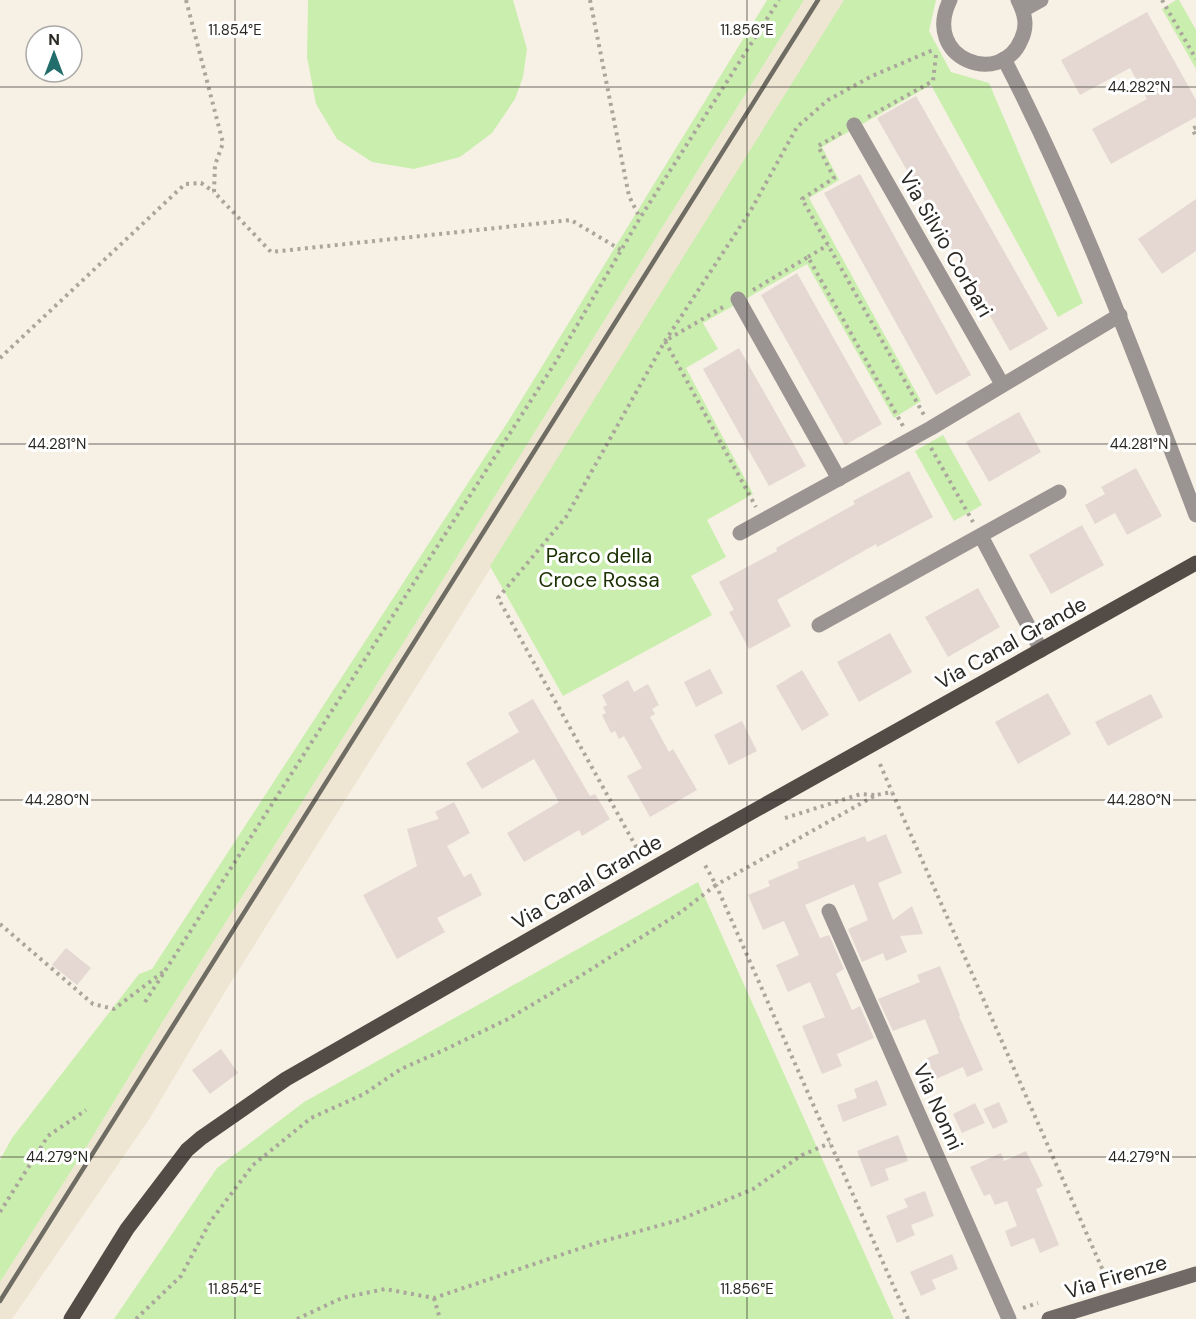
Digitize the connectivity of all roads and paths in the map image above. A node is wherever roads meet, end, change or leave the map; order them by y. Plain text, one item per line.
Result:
1 (186, 0) edge
2 (590, 0) edge
3 (779, 0) edge
4 (950, 0) edge
5 (1041, 0) edge
6 (1162, 0) edge
7 (1021, 5) edge
8 (1004, 59) junction
9 (1196, 59) edge
10 (854, 125) junction
11 (1196, 127) edge
12 (1196, 136) edge
13 (214, 192) junction
14 (640, 218) junction
15 (828, 245) junction
16 (621, 250) junction
17 (808, 257) dead end
18 (738, 299) dead end
19 (1120, 315) junction
20 (0, 358) edge
21 (1002, 384) junction
22 (927, 430) junction
23 (838, 479) junction
24 (1059, 492) dead end
25 (1196, 515) edge
26 (740, 533) dead end
27 (981, 536) junction
28 (1196, 563) edge
29 (819, 625) dead end
30 (1041, 650) junction
31 (880, 764) dead end
32 (892, 792) dead end
33 (876, 795) dead end
34 (784, 818) dead end
35 (640, 854) dead end
36 (705, 865) dead end
37 (829, 911) dead end
38 (0, 924) edge
39 (166, 970) junction
40 (145, 1002) dead end
41 (86, 1110) dead end
42 (830, 1143) dead end
43 (0, 1212) edge
44 (1196, 1274) edge
45 (434, 1298) junction
46 (71, 1319) edge
47 (136, 1319) edge
48 (297, 1319) edge
49 (441, 1319) edge
50 (1009, 1319) edge
51 (1049, 1319) edge

1 - 13 path
2 - 14 path
3 - 14 path
4 - 8 street
5 - 7 street
6 - 9 path
7 - 8 street
8 - 19 street
10 - 15 path
10 - 21 street, Via Silvio Corbari
10 - 35 path
11 - 12 path
13 - 16 path
13 - 20 path
14 - 16 path
15 - 17 path
15 - 22 path
16 - 39 path
18 - 23 street
19 - 21 street
19 - 25 street
21 - 22 street
22 - 23 street
22 - 27 path
23 - 26 street
24 - 27 street
27 - 29 street
27 - 30 street
28 - 30 main road, Via Canal Grande
30 - 46 main road, Via Canal Grande
31 - 32 path
33 - 34 path
36 - 47 path
37 - 50 street, Via Nonni
38 - 39 path
39 - 40 path
41 - 43 path
42 - 45 path
44 - 51 street, Via Firenze
45 - 48 path
45 - 49 path

